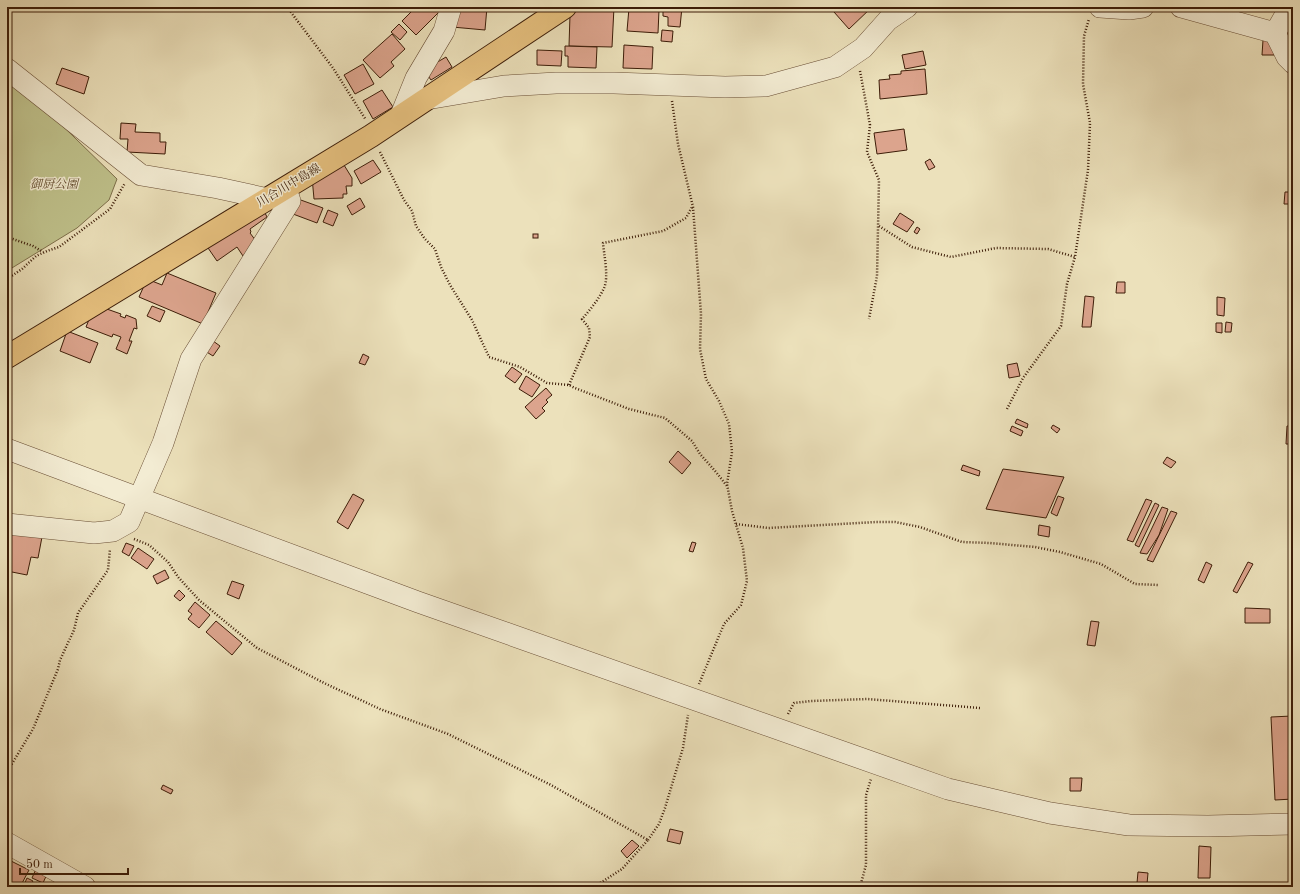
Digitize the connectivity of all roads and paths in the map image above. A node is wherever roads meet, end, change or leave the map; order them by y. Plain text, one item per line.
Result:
1 (288, 7) edge
2 (451, 7) edge
3 (565, 7) edge
4 (907, 7) edge
5 (1143, 7) edge
6 (1181, 7) edge
7 (1290, 7) edge
8 (1096, 11) edge
9 (1275, 33) junction
10 (856, 53) junction
11 (1293, 63) edge
12 (7, 69) edge
13 (670, 85) junction
14 (424, 100) junction
15 (401, 115) junction
16 (373, 134) junction
17 (131, 167) junction
18 (277, 194) junction
19 (692, 207) junction
20 (879, 226) junction
21 (7, 236) edge
22 (43, 253) junction
23 (1075, 257) junction
24 (7, 279) edge
25 (869, 319) dead end
26 (7, 357) edge
27 (569, 385) junction
28 (1007, 409) dead end
29 (7, 449) edge
30 (728, 488) junction
31 (139, 498) junction
32 (7, 524) edge
33 (736, 524) junction
34 (113, 530) junction
35 (1158, 585) dead end
36 (693, 699) junction
37 (980, 708) dead end
38 (782, 730) junction
39 (876, 764) junction
40 (7, 772) edge
41 (1293, 824) edge
42 (648, 840) junction
43 (7, 843) edge
44 (85, 887) edge
45 (594, 887) edge
46 (860, 887) edge

1 - 16 path
2 - 15 street
3 - 14 main road, 川合川中島線
4 - 10 street
5 - 8 street
6 - 9 street
7 - 9 street
8 - 23 path
9 - 11 street
10 - 13 street
10 - 20 path
12 - 17 street
13 - 14 street
13 - 19 path
14 - 15 main road, 川合川中島線
15 - 16 main road, 川合川中島線
16 - 18 main road, 川合川中島線
16 - 27 path
17 - 18 street
17 - 22 path
18 - 26 main road, 川合川中島線
18 - 31 street
19 - 27 path
19 - 30 path
20 - 23 path
20 - 25 path
21 - 22 path
22 - 24 path
23 - 28 path
27 - 30 path
29 - 31 street
30 - 33 path
31 - 34 street
31 - 36 street
32 - 34 street
33 - 35 path
33 - 36 path
34 - 40 path
34 - 42 path
36 - 38 street
36 - 42 path
37 - 38 path
38 - 39 street
39 - 41 street
39 - 46 path
42 - 45 path
43 - 44 street

